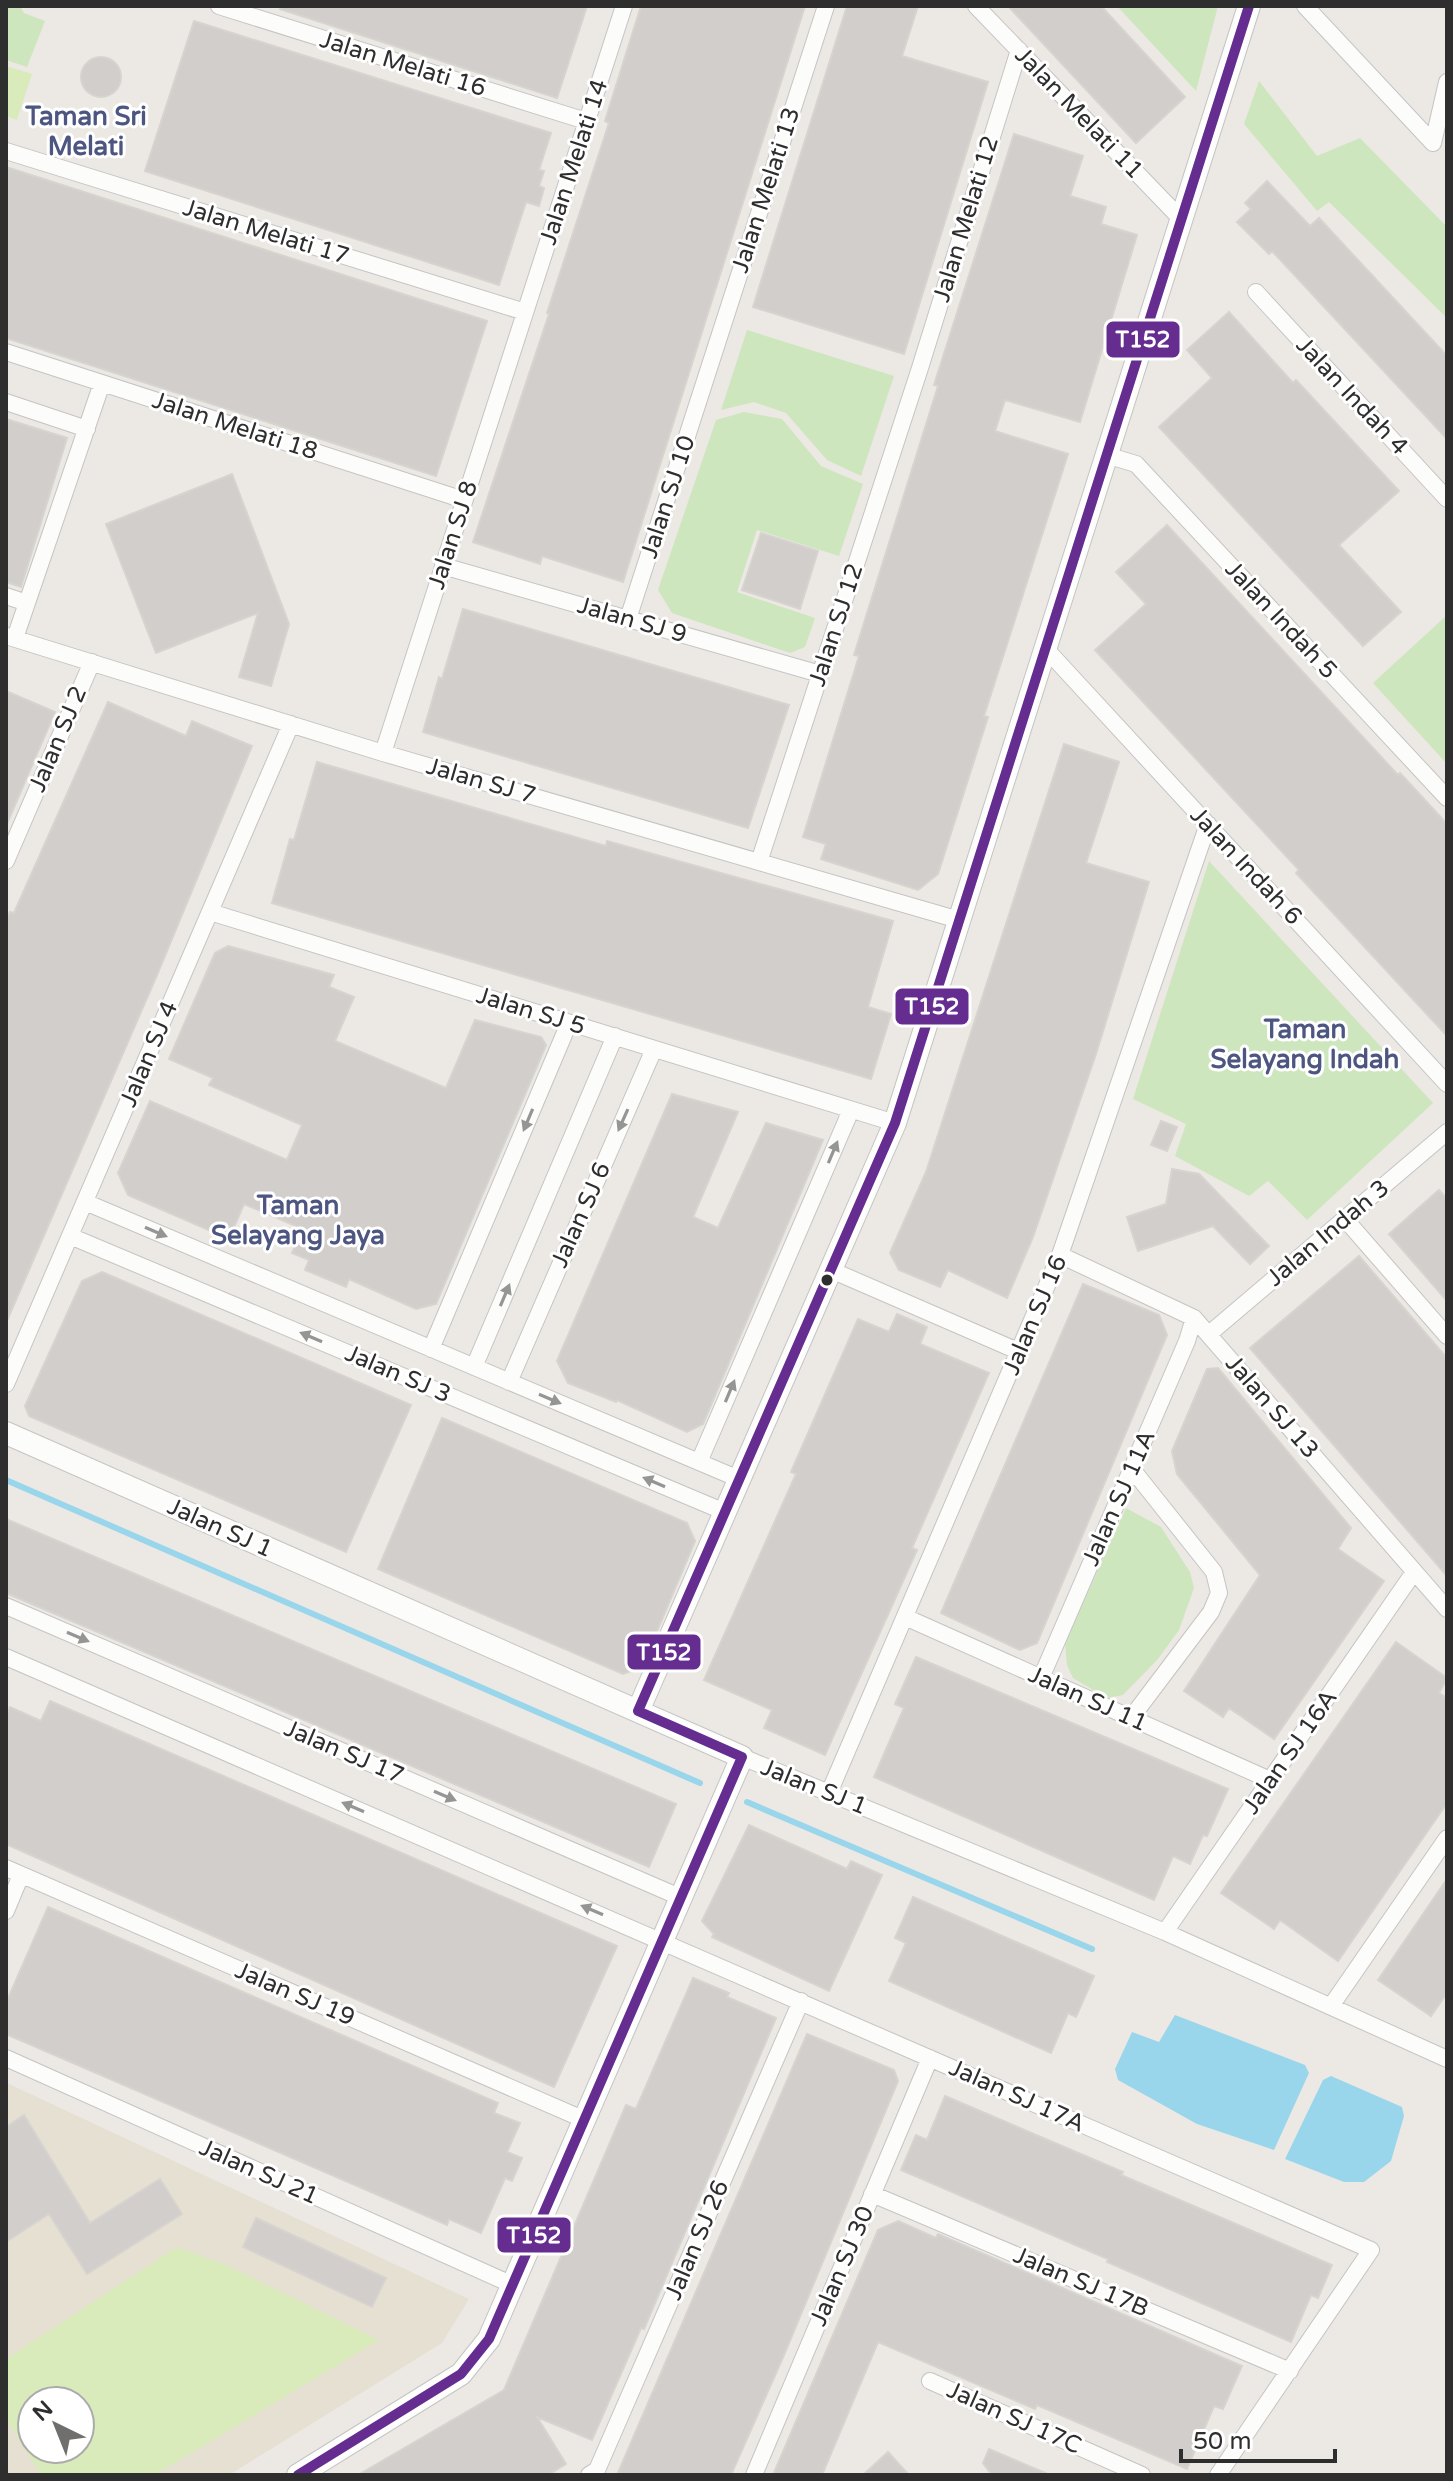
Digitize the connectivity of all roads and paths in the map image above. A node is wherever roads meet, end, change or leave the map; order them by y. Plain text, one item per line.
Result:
1 (219, 6) edge
2 (624, 6) edge
3 (826, 6) edge
4 (976, 6) edge
5 (1249, 6) edge
6 (1305, 6) edge
7 (1019, 50) junction
8 (1447, 82) edge
9 (586, 121) junction
10 (6, 151) edge
11 (1182, 220) junction
12 (1256, 292) dead end
13 (524, 315) junction
14 (6, 352) edge
15 (707, 375) joint
16 (102, 383) junction
17 (913, 389) joint
18 (6, 402) edge
19 (87, 429) junction
20 (1106, 455) junction
21 (1447, 499) edge
22 (464, 500) junction
23 (443, 566) junction
24 (6, 596) edge
25 (27, 603) junction
26 (628, 619) junction
27 (10, 637) edge
28 (1045, 648) junction
29 (92, 662) junction
30 (820, 674) junction
31 (291, 724) junction
32 (383, 753) junction
33 (1447, 798) edge
34 (1208, 824) junction
35 (6, 861) edge
36 (759, 862) junction
37 (210, 912) junction
38 (959, 920) junction
39 (569, 1023) junction
40 (615, 1036) junction
41 (654, 1049) junction
42 (1447, 1084) edge
43 (851, 1110) junction
44 (895, 1123) junction
45 (1447, 1132) edge
46 (85, 1202) junction
47 (1345, 1219) junction
48 (70, 1236) junction
49 (1060, 1255) junction
50 (831, 1270) junction
51 (1194, 1318) junction
52 (1209, 1334) junction
53 (1447, 1336) edge
54 (431, 1349) junction
55 (1020, 1352) junction
56 (474, 1367) junction
57 (509, 1382) junction
58 (6, 1384) edge
59 (6, 1433) edge
60 (699, 1462) junction
61 (1132, 1469) junction
62 (739, 1479) junction
63 (725, 1512) junction
64 (1414, 1572) junction
65 (6, 1606) edge
66 (1447, 1609) edge
67 (905, 1617) junction
68 (6, 1657) edge
69 (1041, 1678) junction
70 (638, 1711) junction
71 (1131, 1718) junction
72 (742, 1757) junction
73 (1270, 1780) junction
74 (829, 1793) junction
75 (1447, 1838) edge
76 (14, 1871) edge
77 (682, 1898) junction
78 (6, 1911) edge
79 (1165, 1932) junction
80 (664, 1941) junction
81 (801, 2001) junction
82 (1331, 2006) junction
83 (6, 2058) edge
84 (930, 2058) junction
85 (1447, 2059) edge
86 (585, 2120) junction
87 (872, 2194) junction
88 (513, 2285) junction
89 (1290, 2371) junction
90 (930, 2381) dead end
91 (298, 2475) edge
92 (589, 2475) edge
93 (754, 2475) edge
94 (1142, 2475) edge
95 (1218, 2475) edge

1 - 9 street, Jalan Melati 16
2 - 9 street, Jalan Melati 14
3 - 15 street, Jalan Melati 13
4 - 7 street, Jalan Melati 11
5 - 11 street
6 - 8 street
7 - 11 street, Jalan Melati 11
7 - 17 street, Jalan Melati 12
9 - 13 street, Jalan Melati 14
10 - 13 street, Jalan Melati 17
11 - 20 street
12 - 21 street, Jalan Indah 4
13 - 22 street, Jalan SJ 8
14 - 16 street, Jalan Melati 18
15 - 26 street, Jalan SJ 10
16 - 19 street
16 - 22 street, Jalan Melati 18
17 - 30 street, Jalan SJ 12
18 - 19 street
19 - 25 street
20 - 28 street
20 - 33 street, Jalan Indah 5
22 - 23 street, Jalan SJ 8
23 - 26 street, Jalan SJ 9
23 - 32 street, Jalan SJ 8
24 - 25 street
25 - 27 street
26 - 30 street, Jalan SJ 9
27 - 29 street, Jalan SJ 7
28 - 34 street, Jalan Indah 6
28 - 38 street
29 - 31 street, Jalan SJ 7
29 - 35 street, Jalan SJ 2
30 - 36 street, Jalan SJ 12
31 - 32 street, Jalan SJ 7
31 - 37 street, Jalan SJ 4
32 - 36 street, Jalan SJ 7
34 - 42 street, Jalan Indah 6
34 - 49 street, Jalan SJ 16
36 - 38 street, Jalan SJ 7
37 - 39 street, Jalan SJ 5
37 - 46 street, Jalan SJ 4
38 - 44 street
39 - 40 street, Jalan SJ 5
39 -> 54 street
40 - 41 street, Jalan SJ 5
56 -> 40 street
41 - 43 street, Jalan SJ 5
41 -> 57 street, Jalan SJ 6
43 - 44 street, Jalan SJ 5
60 -> 43 street
44 - 50 street
45 - 47 street, Jalan Indah 3
46 - 48 street, Jalan SJ 4
46 -> 54 street, Jalan SJ 3
47 - 52 street, Jalan Indah 3
47 - 53 street
48 - 58 street, Jalan SJ 4
63 -> 48 street, Jalan SJ 3
49 - 51 street, Jalan SJ 13
49 - 55 street, Jalan SJ 16
50 - 55 street
50 - 62 street
51 - 52 street, Jalan SJ 13
51 - 61 street, Jalan SJ 11A
52 - 64 street, Jalan SJ 13
54 - 56 street, Jalan SJ 3
55 - 67 street, Jalan SJ 16
56 - 57 street, Jalan SJ 3
57 -> 60 street, Jalan SJ 3
59 - 70 street, Jalan SJ 1
60 - 62 street, Jalan SJ 3
61 - 69 street, Jalan SJ 11A
61 - 71 street
62 - 63 street
63 - 70 street
64 - 66 street, Jalan SJ 13
64 - 73 street, Jalan SJ 16A
65 -> 77 street, Jalan SJ 17
67 - 69 street, Jalan SJ 11
67 - 74 street, Jalan SJ 16
80 -> 68 street, Jalan SJ 17
69 - 71 street, Jalan SJ 11
70 - 72 street, Jalan SJ 1
71 - 73 street, Jalan SJ 11
72 - 74 street, Jalan SJ 1
72 - 77 street
73 - 79 street, Jalan SJ 16A
74 - 79 street, Jalan SJ 1
75 - 82 street
76 - 78 street
76 - 86 street, Jalan SJ 19
77 - 80 street
79 - 82 street, Jalan SJ 1
80 - 81 street, Jalan SJ 17A
80 - 86 street
81 - 84 street, Jalan SJ 17A
81 - 92 street, Jalan SJ 26
82 - 85 street, Jalan SJ 1
83 - 88 street, Jalan SJ 21
84 - 87 street, Jalan SJ 30
84 - 89 street, Jalan SJ 17A
86 - 88 street
87 - 89 street, Jalan SJ 17B
87 - 93 street, Jalan SJ 30
88 - 91 street
89 - 95 street
90 - 94 street, Jalan SJ 17C

